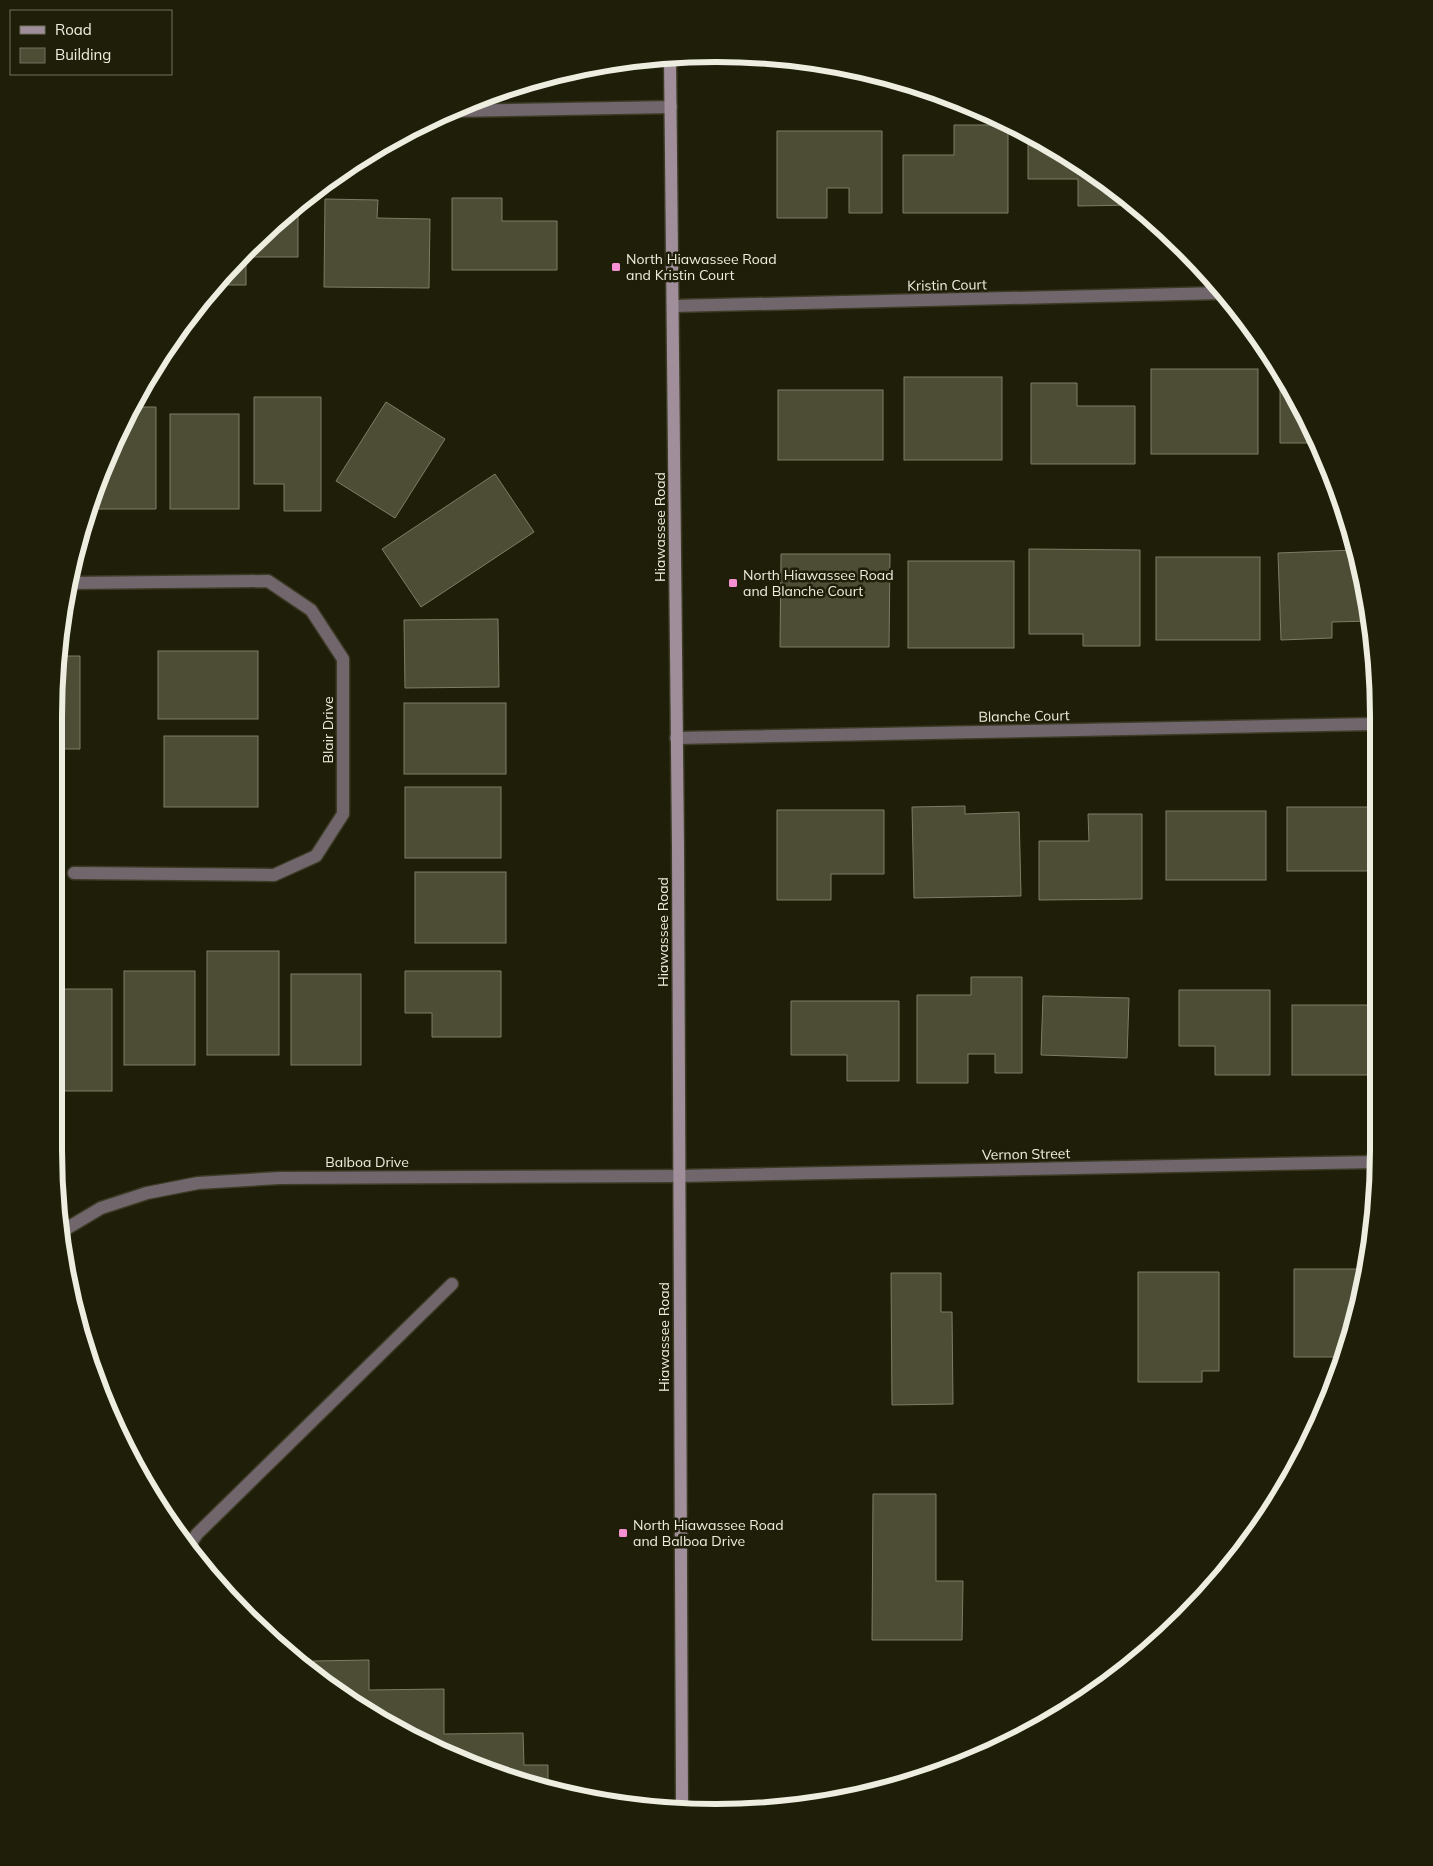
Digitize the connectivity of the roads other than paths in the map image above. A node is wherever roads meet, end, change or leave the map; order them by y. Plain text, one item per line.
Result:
1 (670, 64) edge
2 (671, 107) junction
3 (470, 111) edge
4 (1215, 293) edge
5 (673, 306) junction
6 (76, 583) edge
7 (1370, 724) edge
8 (676, 738) junction
9 (74, 873) dead end
10 (1370, 1162) edge
11 (679, 1176) junction
12 (67, 1228) edge
13 (452, 1284) dead end
14 (192, 1540) edge
15 (682, 1802) edge

1 - 2 main road, Hiawassee Road
2 - 3 street
2 - 5 main road, Hiawassee Road
4 - 5 street, Kristin Court
5 - 8 main road, Hiawassee Road
6 - 9 street, Blair Drive
7 - 8 street, Blanche Court
8 - 11 main road, Hiawassee Road
10 - 11 street, Vernon Street
11 - 12 street, Balboa Drive
11 - 15 main road, Hiawassee Road
13 - 14 street

